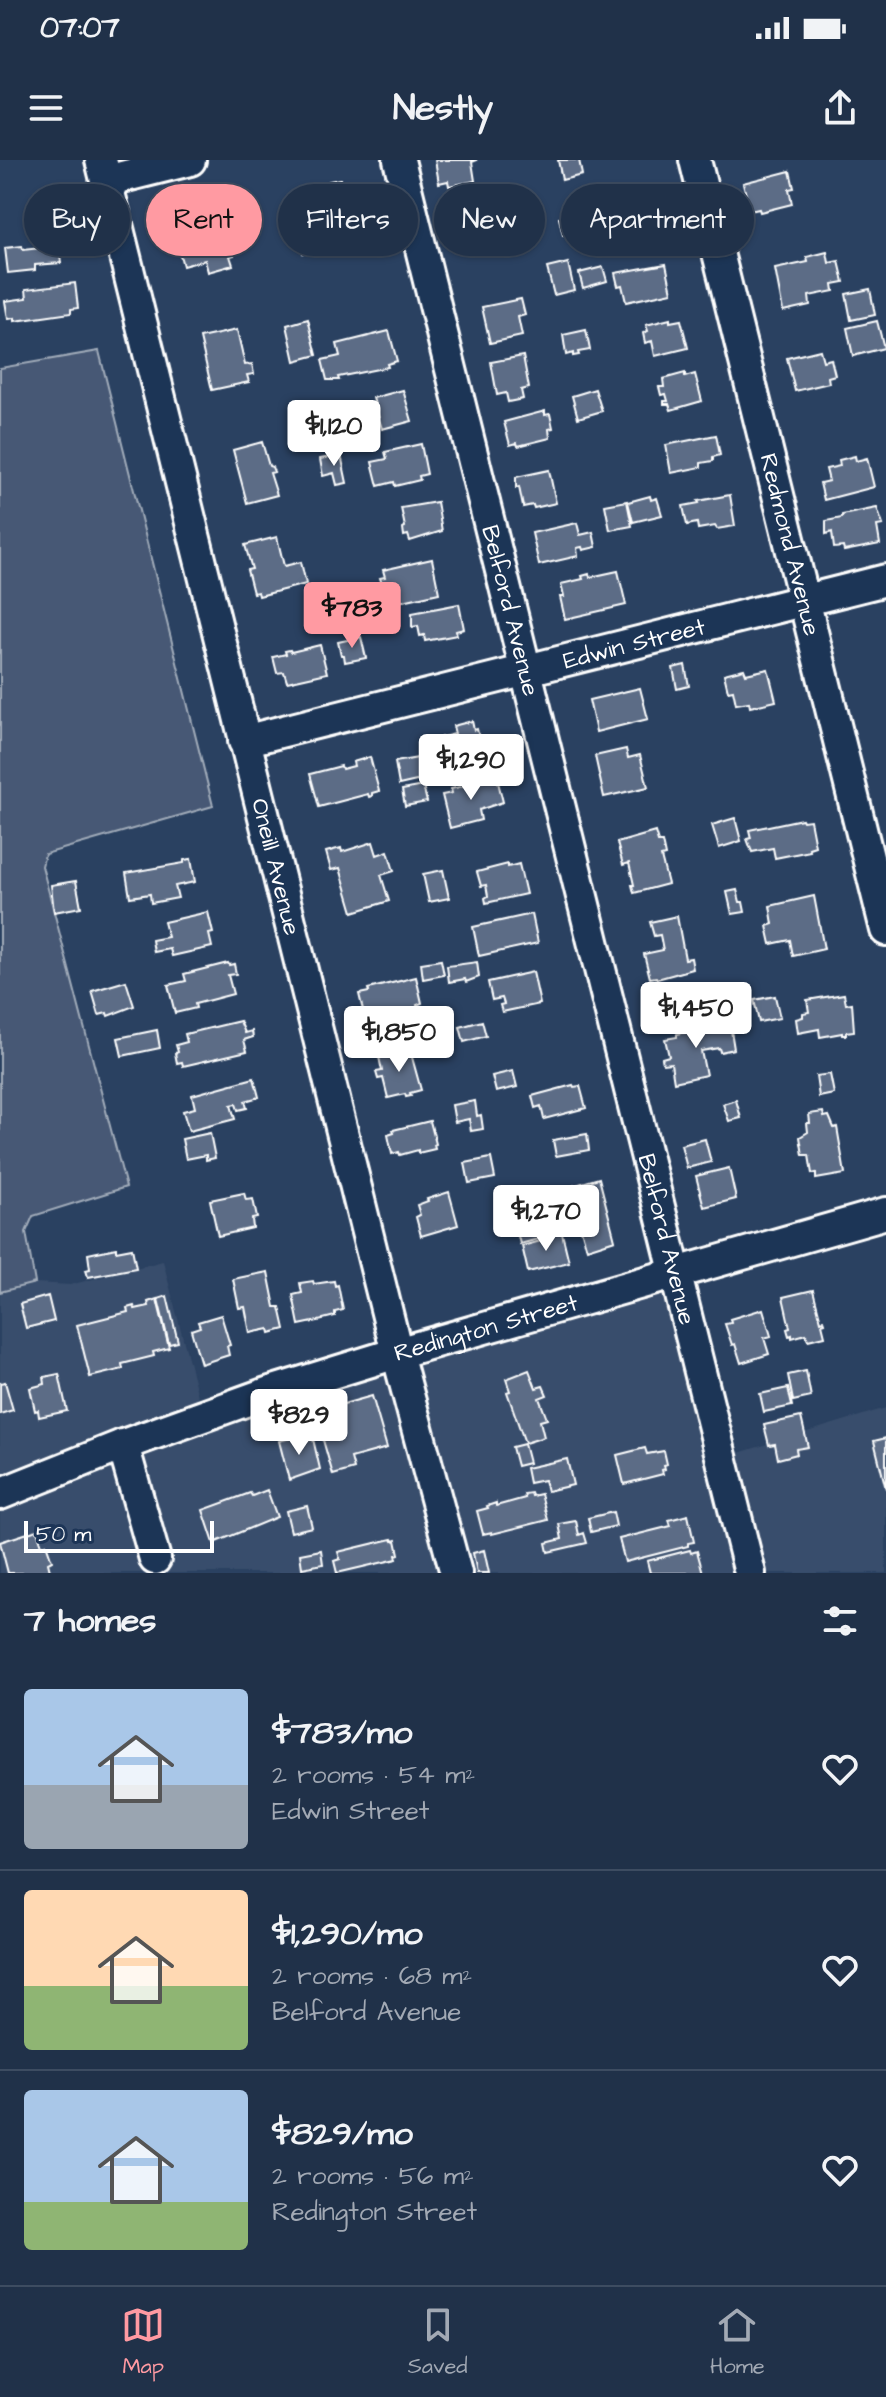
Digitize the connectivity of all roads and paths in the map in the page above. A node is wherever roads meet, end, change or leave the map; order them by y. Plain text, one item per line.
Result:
1 (190, 160) edge
2 (399, 160) edge
3 (695, 160) edge
4 (104, 170) edge
5 (886, 580) edge
6 (804, 601) junction
7 (525, 670) junction
8 (244, 741) junction
9 (886, 930) edge
10 (886, 1213) edge
11 (675, 1272) junction
12 (397, 1353) junction
13 (123, 1445) junction
14 (0, 1494) edge
15 (155, 1559) dead end
16 (456, 1573) edge
17 (750, 1573) edge

1 - 4 street
2 - 7 street, Belford Avenue
3 - 6 street, Redmond Avenue
4 - 8 street, Oneill Avenue
5 - 6 street, Edwin Street
6 - 7 street, Edwin Street
6 - 9 street, Redmond Avenue
7 - 8 street, Edwin Street
7 - 11 street, Belford Avenue
8 - 12 street, Oneill Avenue
10 - 11 street, Redington Street
11 - 12 street, Redington Street
11 - 17 street, Belford Avenue
12 - 13 street, Redington Street
12 - 16 street, Oneill Avenue
13 - 14 street, Redington Street
13 - 15 street

